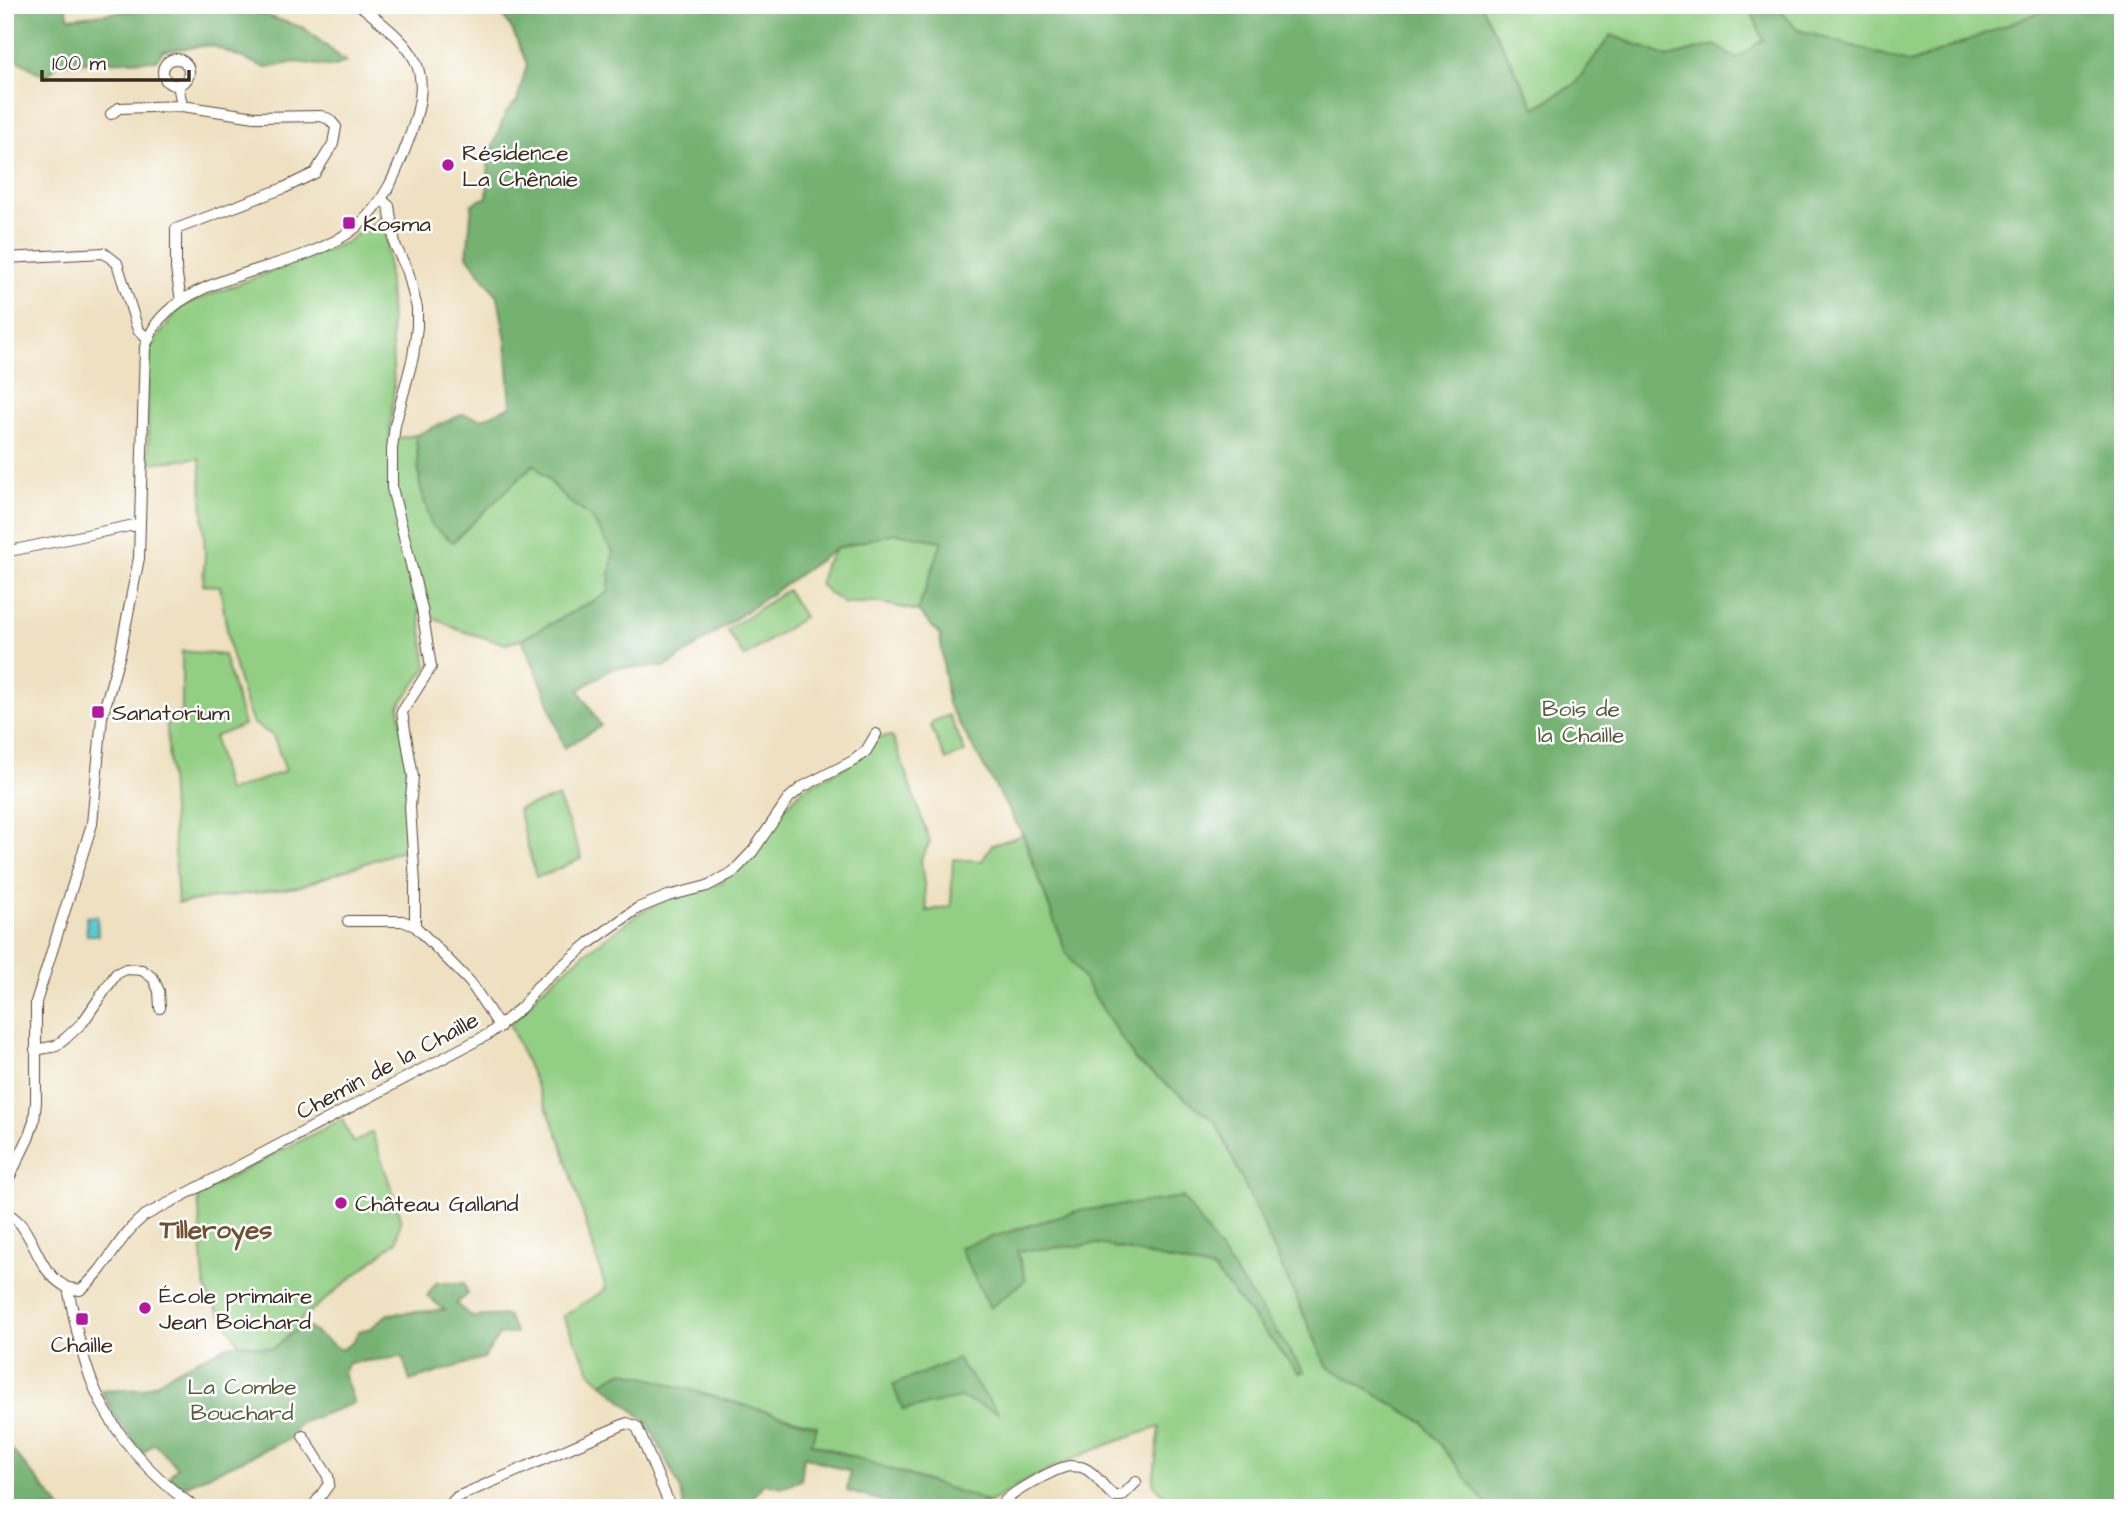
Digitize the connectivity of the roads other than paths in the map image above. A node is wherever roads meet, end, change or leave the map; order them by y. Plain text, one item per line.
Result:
1 (360, 5) edge
2 (178, 84) dead end
3 (183, 106) junction
4 (111, 114) dead end
5 (382, 200) junction
6 (5, 258) edge
7 (181, 301) junction
8 (149, 339) junction
9 (139, 524) junction
10 (5, 552) edge
11 (876, 734) dead end
12 (348, 921) dead end
13 (415, 926) junction
14 (160, 1008) dead end
15 (500, 1027) junction
16 (35, 1050) junction
17 (5, 1185) edge
18 (5, 1211) edge
19 (68, 1288) junction
20 (303, 1436) dead end
21 (1136, 1482) dead end
22 (196, 1508) edge
23 (312, 1508) edge
24 (447, 1508) edge
25 (671, 1508) edge
26 (1000, 1508) edge

1 - 5 street
2 - 3 street
3 - 4 street
3 - 7 street
5 - 7 street
5 - 13 street
6 - 8 street
7 - 8 street
8 - 9 street
9 - 10 street
9 - 16 street
11 - 15 street, Chemin de la Chaille
12 - 13 street
13 - 15 street
14 - 16 street
15 - 19 street, Chemin de la Chaille
16 - 17 street
18 - 19 street
19 - 22 street
20 - 23 street
21 - 26 street
24 - 25 street

